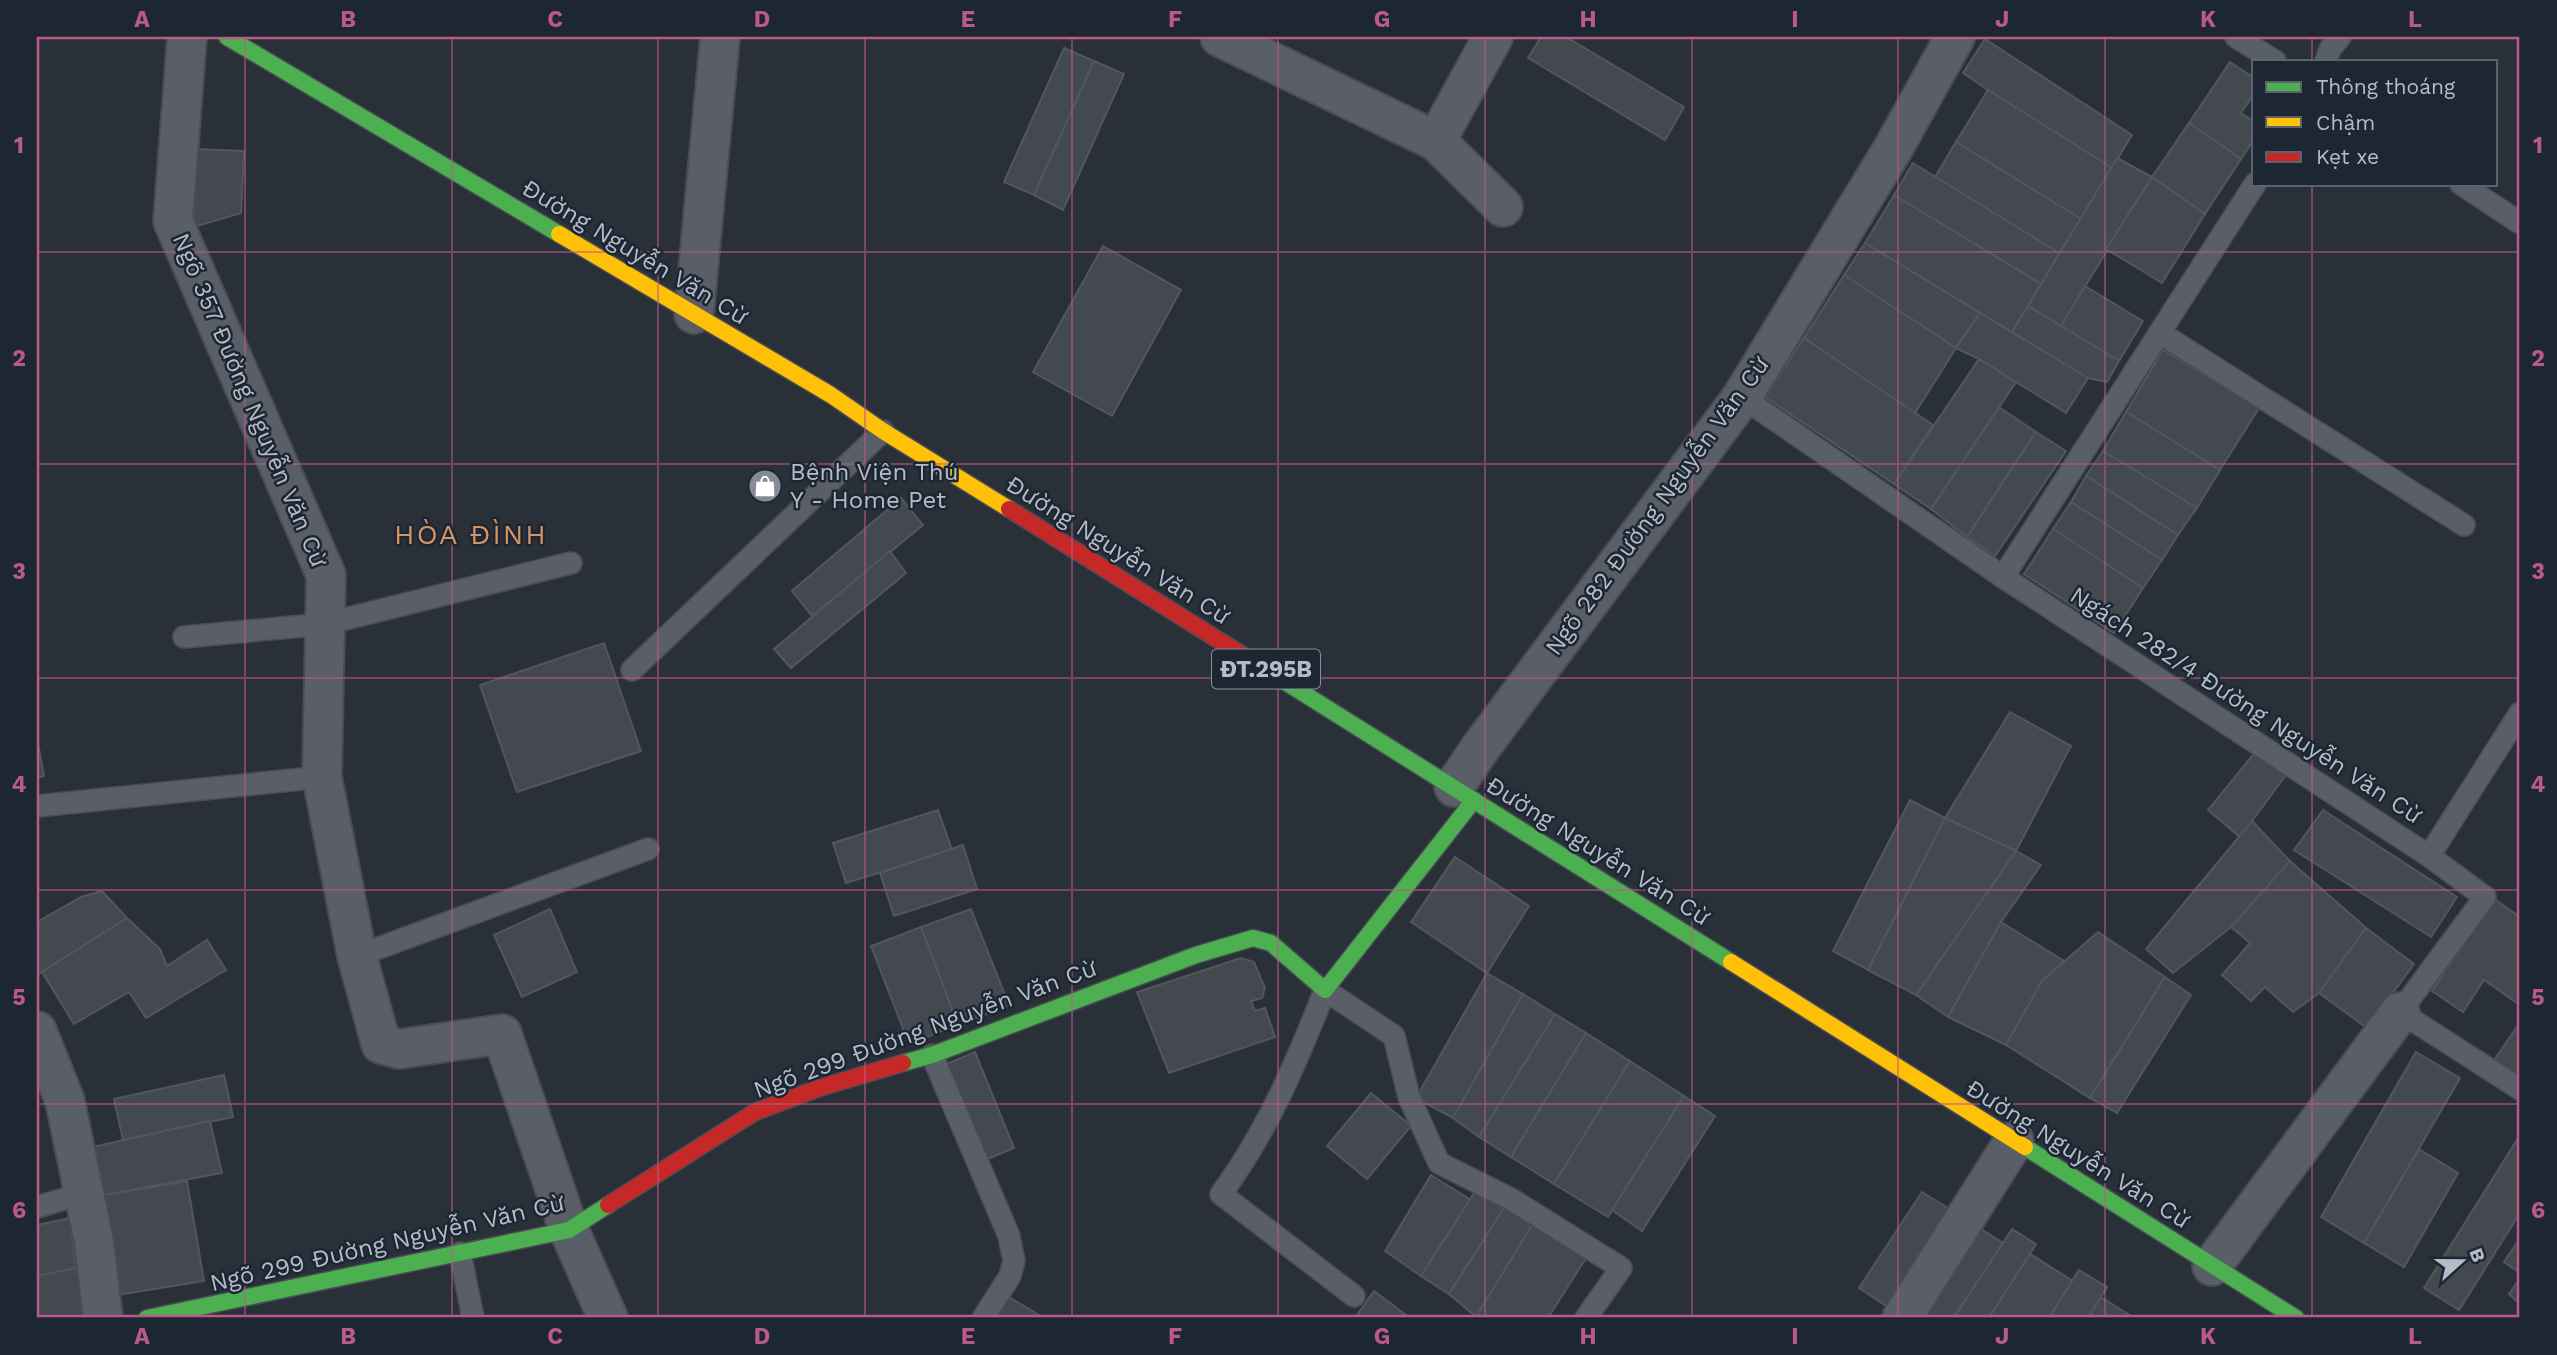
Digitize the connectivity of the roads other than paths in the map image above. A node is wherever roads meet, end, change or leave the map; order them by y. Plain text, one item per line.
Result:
1 (187, 37) edge
2 (227, 37) edge
3 (720, 37) edge
4 (1220, 37) edge
5 (1493, 37) edge
6 (1955, 37) edge
7 (2236, 37) edge
8 (2340, 37) edge
9 (2273, 60) edge
10 (2326, 60) edge
11 (1436, 141) junction
12 (2254, 186) edge
13 (2464, 186) edge
14 (1503, 207) dead end
15 (2520, 223) edge
16 (694, 314) junction
17 (2160, 333) junction
18 (1742, 397) junction
19 (883, 430) junction
20 (2464, 525) dead end
21 (571, 563) dead end
22 (2003, 577) junction
23 (325, 624) junction
24 (184, 637) dead end
25 (632, 670) dead end
26 (2520, 713) edge
27 (322, 777) junction
28 (1464, 794) junction
29 (37, 806) edge
30 (648, 849) dead end
31 (2429, 856) junction
32 (357, 956) junction
33 (1325, 990) junction
34 (2400, 1012) junction
35 (37, 1031) edge
36 (932, 1055) junction
37 (2520, 1089) edge
38 (2014, 1141) junction
39 (83, 1193) junction
40 (37, 1207) edge
41 (569, 1230) junction
42 (460, 1253) junction
43 (2212, 1266) junction
44 (1354, 1296) dead end
45 (103, 1318) edge
46 (147, 1318) edge
47 (473, 1318) edge
48 (608, 1318) edge
49 (983, 1318) edge
50 (1586, 1318) edge
51 (1902, 1318) edge
52 (2295, 1318) edge

1 - 23 street, Ngõ 357 Đường Nguyễn Văn Cừ
2 - 16 main road, Đường Nguyễn Văn Cừ / ĐT.295B
3 - 16 street
4 - 11 street
5 - 11 street
6 - 18 street, Ngõ 282 Đường Nguyễn Văn Cừ
7 - 9 lane
8 - 10 lane
11 - 14 street
12 - 17 lane
13 - 15 lane
16 - 19 main road, Đường Nguyễn Văn Cừ / ĐT.295B
17 - 20 lane
17 - 22 lane
18 - 22 lane, Ngách 282/4 Đường Nguyễn Văn Cừ
18 - 28 street, Ngõ 282 Đường Nguyễn Văn Cừ
19 - 25 lane
19 - 28 main road, Đường Nguyễn Văn Cừ / ĐT.295B
21 - 23 lane
22 - 31 lane, Ngách 282/4 Đường Nguyễn Văn Cừ
23 - 24 lane
23 - 27 street, Ngõ 357 Đường Nguyễn Văn Cừ
26 - 31 lane
27 - 29 lane
27 - 32 street, Ngõ 357 Đường Nguyễn Văn Cừ
28 - 33 main road
28 - 38 main road, Đường Nguyễn Văn Cừ / ĐT.295B
30 - 32 lane
31 - 34 lane, Ngách 282/4 Đường Nguyễn Văn Cừ
32 - 41 street, Ngõ 357 Đường Nguyễn Văn Cừ
33 - 36 main road, Ngõ 299 Đường Nguyễn Văn Cừ
33 - 44 lane
33 - 50 lane
34 - 37 lane
34 - 43 street
35 - 39 street
36 - 41 main road, Ngõ 299 Đường Nguyễn Văn Cừ
36 - 49 lane
38 - 43 main road, Đường Nguyễn Văn Cừ / ĐT.295B
38 - 51 street
39 - 40 lane
39 - 45 street
41 - 42 main road, Ngõ 299 Đường Nguyễn Văn Cừ
41 - 48 street, Ngõ 357 Đường Nguyễn Văn Cừ
42 - 46 main road, Ngõ 299 Đường Nguyễn Văn Cừ
42 - 47 lane
43 - 52 main road, Đường Nguyễn Văn Cừ / ĐT.295B

